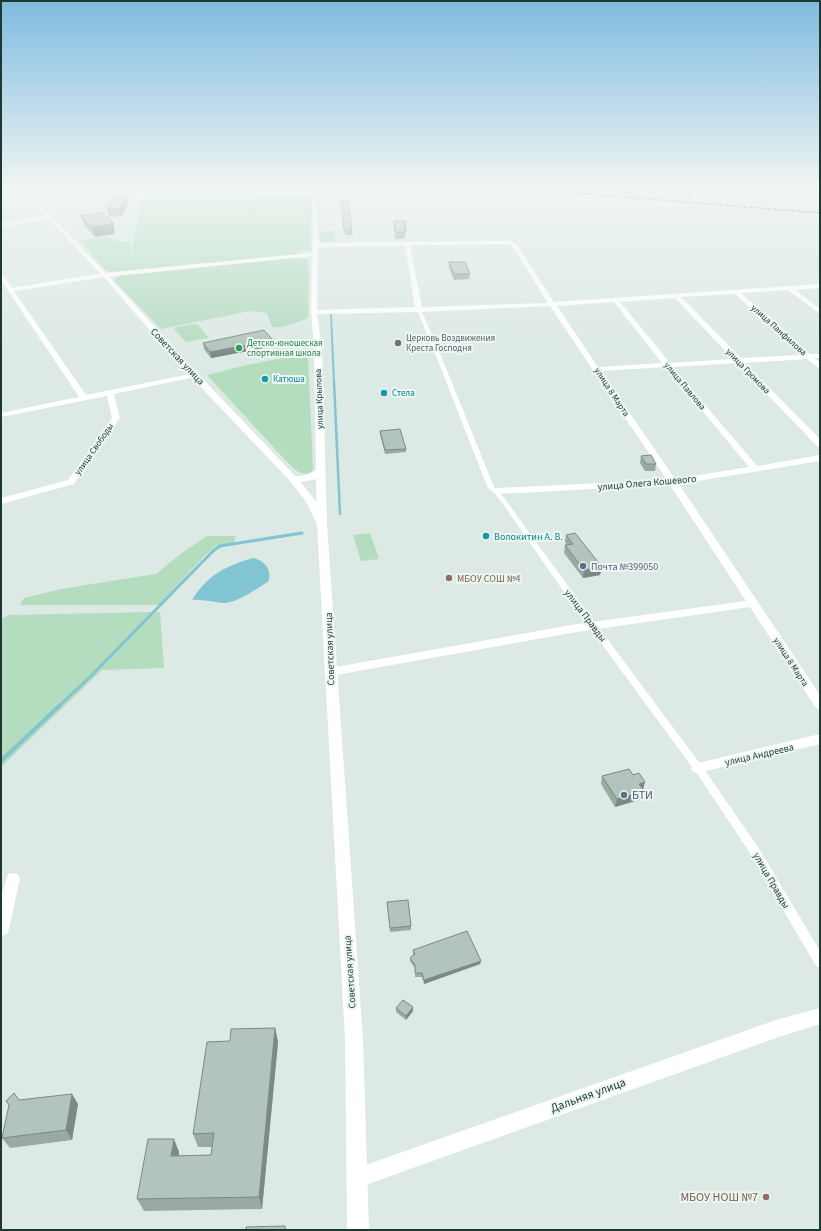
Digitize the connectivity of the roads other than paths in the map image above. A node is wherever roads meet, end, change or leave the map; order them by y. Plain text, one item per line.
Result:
1 (73, 242) edge
2 (407, 243) junction
3 (315, 244) joint
4 (315, 254) junction
5 (1, 276) edge
6 (105, 276) junction
7 (820, 286) edge
8 (1, 288) edge
9 (789, 288) junction
10 (10, 289) junction
11 (737, 293) junction
12 (677, 297) junction
13 (616, 301) junction
14 (552, 305) junction
15 (419, 310) junction
16 (314, 312) junction
17 (820, 312) edge
18 (820, 356) edge
19 (808, 357) junction
20 (738, 361) junction
21 (667, 364) junction
22 (820, 367) edge
23 (596, 369) junction
24 (195, 375) junction
25 (110, 393) junction
26 (84, 397) junction
27 (1, 416) edge
28 (820, 444) edge
29 (820, 458) edge
30 (755, 469) junction
31 (321, 471) junction
32 (294, 480) junction
33 (673, 482) junction
34 (496, 491) junction
35 (1, 501) edge
36 (322, 524) junction
37 (753, 603) junction
38 (594, 626) junction
39 (330, 672) junction
40 (820, 706) edge
41 (820, 739) edge
42 (698, 768) junction
43 (14, 879) dead end
44 (1, 929) edge
45 (820, 962) edge
46 (820, 1016) edge
47 (357, 1178) junction
48 (358, 1230) edge

1 - 6 main road, Советская улица
2 - 3 street, улица 8 Марта
2 - 14 street, улица 8 Марта
2 - 15 street, улица Правды
3 - 4 street, улица Крылова
4 - 6 street
4 - 16 street, улица Крылова
5 - 10 street
6 - 10 street
6 - 24 main road, Советская улица
7 - 9 street
8 - 10 street
9 - 11 street
9 - 17 street
10 - 26 street
11 - 12 street
11 - 19 street, улица Панфилова
12 - 13 street
12 - 20 street, улица Громова
13 - 14 street
13 - 21 street, улица Павлова
14 - 15 street
14 - 23 street, улица 8 Марта
15 - 16 street
15 - 34 street, улица Правды
16 - 31 street, улица Крылова
18 - 19 street
19 - 20 street
19 - 22 street, улица Панфилова
20 - 21 street
20 - 28 street, улица Громова
21 - 23 street
21 - 30 street, улица Павлова
23 - 33 street, улица 8 Марта
24 - 25 street
24 - 32 main road, Советская улица
25 - 26 street
25 - 35 street, улица Свободы
26 - 27 street
29 - 30 street, улица Олега Кошевого
30 - 33 street, улица Олега Кошевого
31 - 32 street
31 - 36 street, улица Крылова
32 - 36 main road, Советская улица
33 - 34 street, улица Олега Кошевого
33 - 37 street, улица 8 Марта
34 - 38 street, улица Правды
36 - 39 main road, Советская улица
37 - 38 street
37 - 40 street, улица 8 Марта
38 - 39 street
38 - 42 street, улица Правды
39 - 47 main road, Советская улица
41 - 42 street, улица Андреева
42 - 45 street, улица Правды
43 - 44 street
46 - 47 street, Дальняя улица
47 - 48 main road, Советская улица

